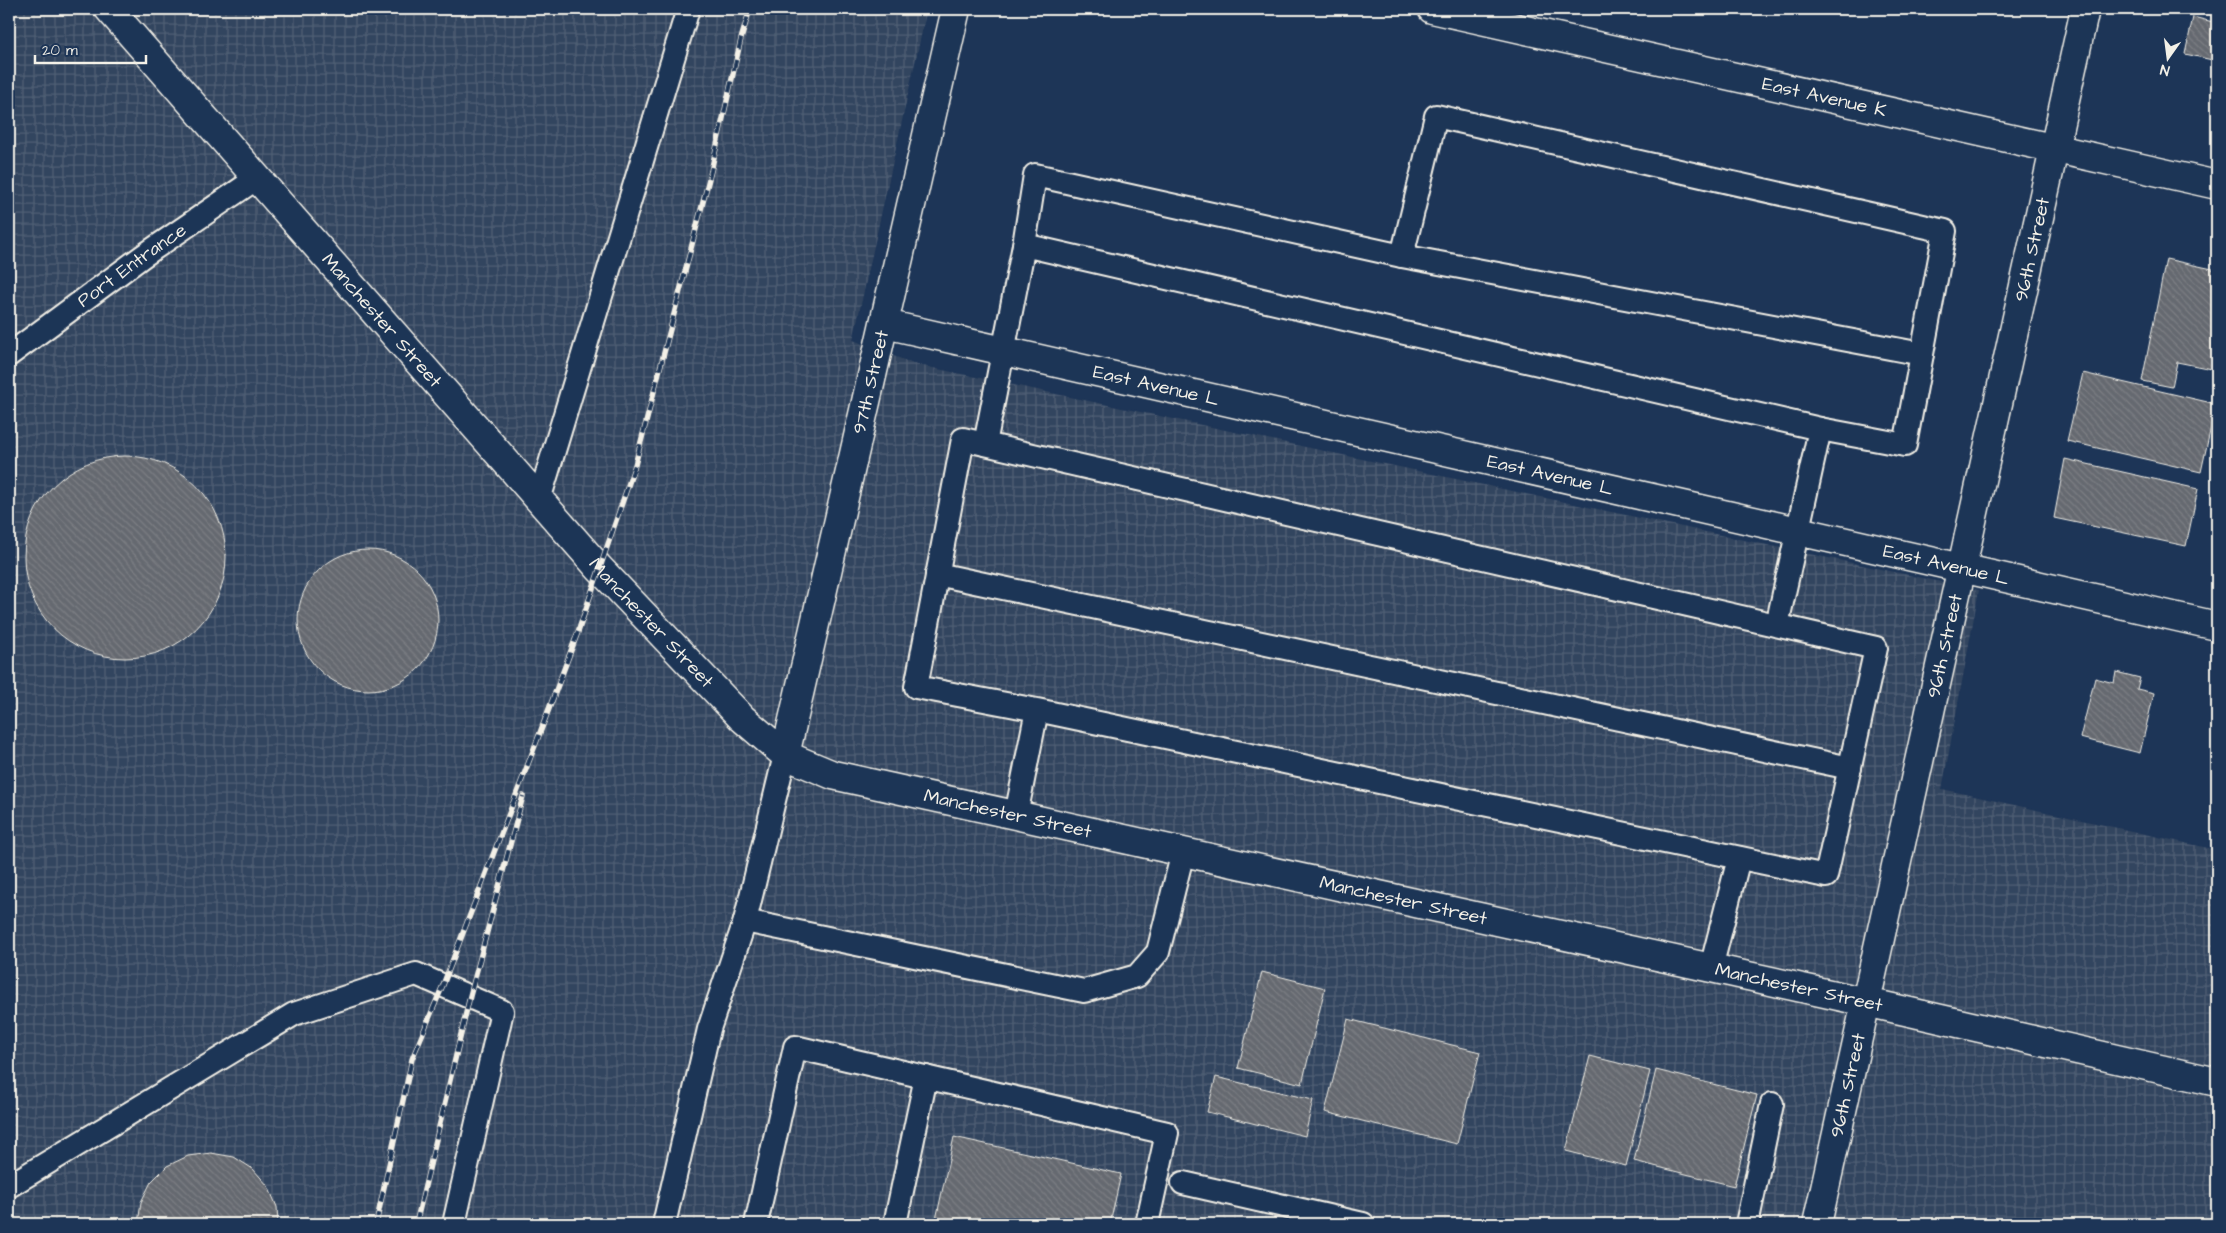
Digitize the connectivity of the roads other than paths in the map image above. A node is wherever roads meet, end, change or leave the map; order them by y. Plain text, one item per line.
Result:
1 (109, 9) edge
2 (688, 9) edge
3 (956, 9) edge
4 (1432, 9) edge
5 (2085, 9) edge
6 (2055, 150) junction
7 (257, 178) junction
8 (2217, 185) edge
9 (1024, 246) junction
10 (1402, 256) junction
11 (885, 324) junction
12 (1003, 351) junction
13 (1922, 354) junction
14 (9, 355) edge
15 (1820, 429) junction
16 (985, 444) junction
17 (539, 500) junction
18 (1797, 531) junction
19 (1961, 569) junction
20 (937, 574) junction
21 (1777, 625) junction
22 (2217, 626) edge
23 (1037, 710) junction
24 (785, 755) junction
25 (1850, 768) junction
26 (1016, 815) junction
27 (1183, 852) junction
28 (1739, 858) junction
29 (745, 921) junction
30 (1711, 968) junction
31 (1866, 1002) junction
32 (926, 1077) junction
33 (2217, 1082) edge
34 (1772, 1104) dead end
35 (1183, 1182) dead end
36 (9, 1186) edge
37 (1334, 1221) edge
38 (761, 1223) edge
39 (454, 1224) edge
40 (664, 1224) edge
41 (895, 1224) edge
42 (1147, 1224) edge
43 (1363, 1224) edge
44 (1747, 1224) edge
45 (1817, 1224) edge

1 - 7 street, Manchester Street
2 - 17 lane
3 - 11 street, 97th Street
4 - 6 street, East Avenue K
5 - 6 street, 96th Street
6 - 8 street, East Avenue K
6 - 19 street, 96th Street
7 - 14 lane, Port Entrance
7 - 17 street, Manchester Street
9 - 10 lane
9 - 12 lane
9 - 15 lane
10 - 13 lane
10 - 13 lane
11 - 12 street, East Avenue L
11 - 24 street, 97th Street
12 - 16 lane
12 - 18 street, East Avenue L
13 - 15 lane
15 - 18 lane
16 - 20 lane
16 - 21 lane
17 - 24 street, Manchester Street
18 - 19 street, East Avenue L
18 - 21 lane
19 - 22 street, East Avenue L
19 - 31 street, 96th Street
20 - 23 lane
20 - 25 lane
21 - 25 lane
23 - 26 lane
23 - 28 lane
24 - 26 street, Manchester Street
24 - 29 lane
25 - 28 lane
26 - 27 street, Manchester Street
27 - 29 lane
27 - 30 street, Manchester Street
28 - 30 lane
29 - 40 lane
30 - 31 street, Manchester Street
31 - 33 street, Manchester Street
31 - 45 street, 96th Street
32 - 38 lane
32 - 41 lane
32 - 42 lane
34 - 44 lane
35 - 37 lane
36 - 39 lane
37 - 43 lane

